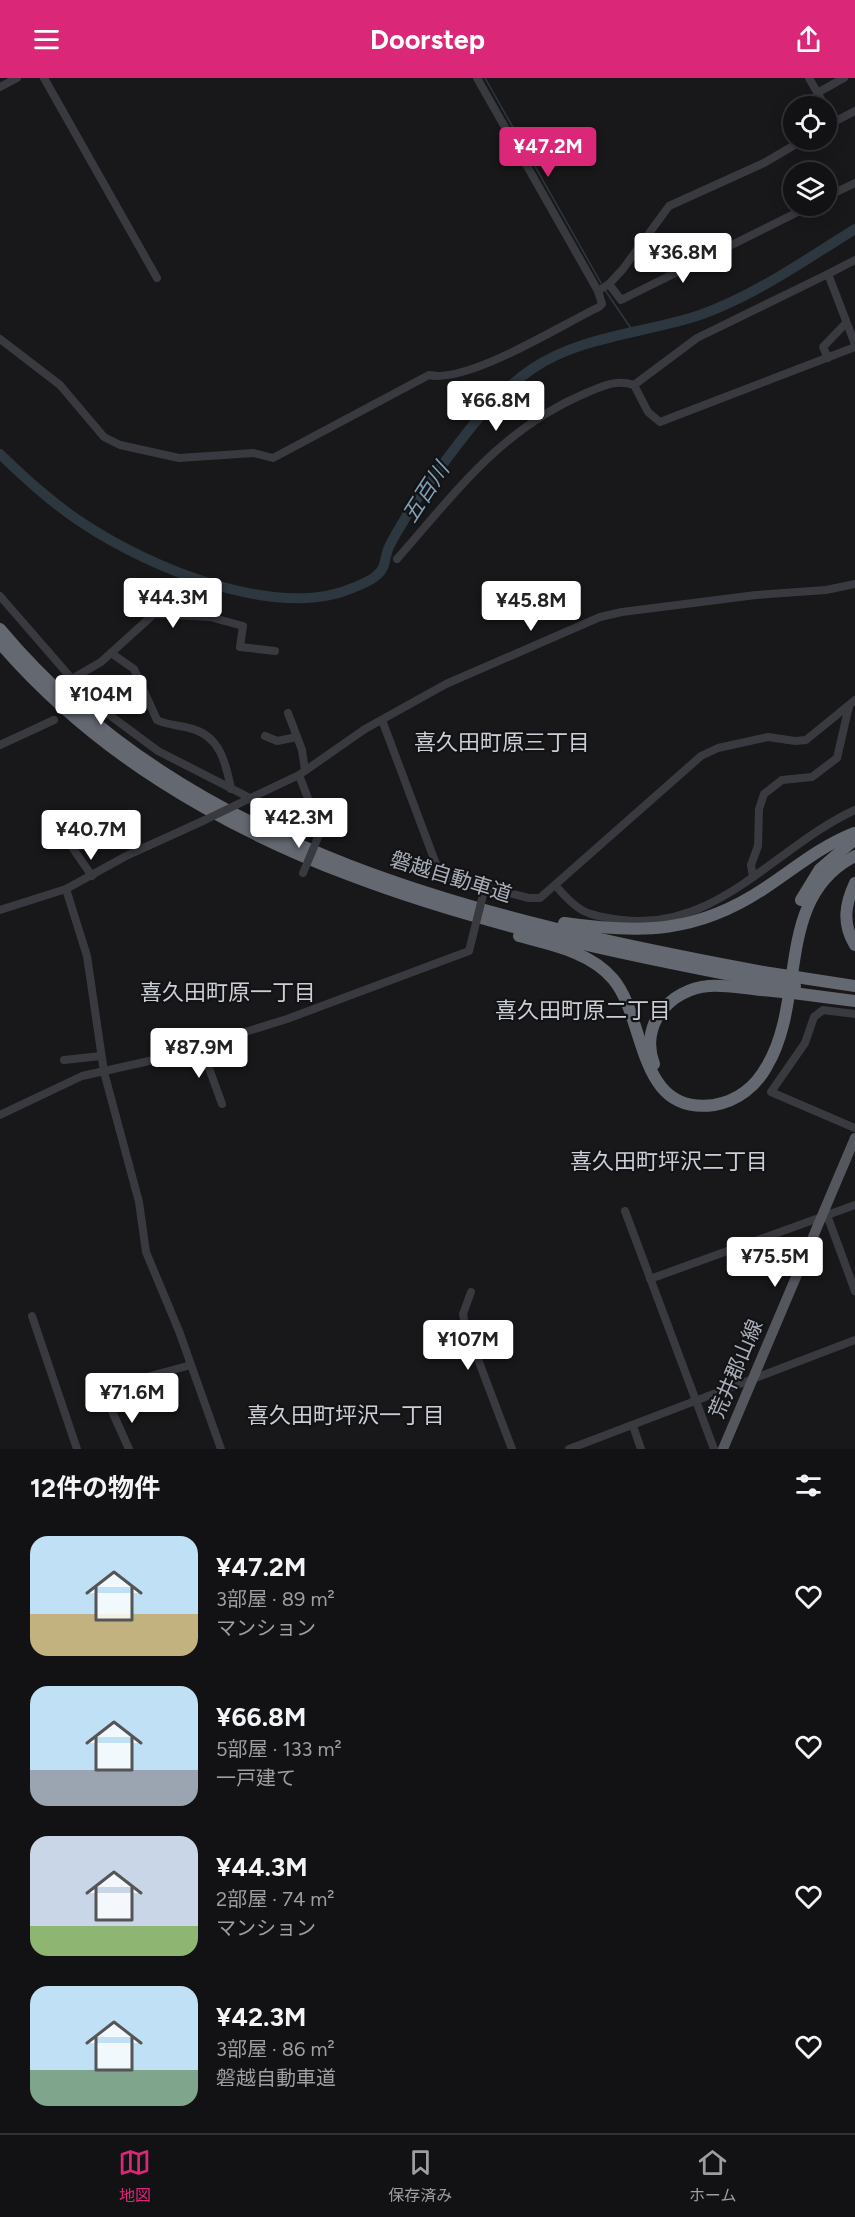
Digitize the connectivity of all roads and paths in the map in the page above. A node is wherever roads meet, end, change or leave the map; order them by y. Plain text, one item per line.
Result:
1 (17, 78) edge
2 (44, 78) edge
3 (477, 78) edge
4 (809, 78) edge
5 (844, 78) edge
6 (0, 87) edge
7 (817, 93) junction
8 (819, 96) edge
9 (855, 111) edge
10 (837, 120) edge
11 (787, 150) edge
12 (855, 183) edge
13 (837, 192) edge
14 (790, 216) edge
15 (855, 260) edge
16 (828, 274) junction
17 (157, 278) dead end
18 (603, 288) junction
19 (846, 323) junction
20 (0, 339) edge
21 (855, 346) edge
22 (828, 358) junction
23 (634, 385) junction
24 (397, 559) dead end
25 (855, 584) edge
26 (0, 596) edge
27 (0, 629) edge
28 (0, 643) edge
29 (275, 651) dead end
30 (111, 653) junction
31 (70, 680) junction
32 (852, 703) edge
33 (288, 713) dead end
34 (54, 720) dead end
35 (382, 720) junction
36 (264, 736) dead end
37 (297, 737) junction
38 (0, 745) edge
39 (302, 773) junction
40 (231, 789) junction
41 (249, 798) junction
42 (855, 810) edge
43 (54, 820) dead end
44 (855, 825) edge
45 (855, 833) edge
46 (855, 839) edge
47 (855, 856) edge
48 (855, 863) edge
49 (302, 875) dead end
50 (92, 876) junction
51 (753, 877) junction
52 (855, 884) edge
53 (556, 886) junction
54 (66, 889) junction
55 (485, 889) junction
56 (403, 893) junction
57 (455, 900) junction
58 (742, 902) junction
59 (0, 910) edge
60 (796, 944) junction
61 (855, 945) edge
62 (762, 981) junction
63 (795, 985) junction
64 (855, 986) edge
65 (855, 994) edge
66 (855, 1001) edge
67 (855, 1014) edge
68 (201, 1046) junction
69 (102, 1056) junction
70 (64, 1060) dead end
71 (104, 1072) junction
72 (222, 1104) dead end
73 (0, 1115) edge
74 (855, 1128) edge
75 (855, 1138) edge
76 (855, 1204) edge
77 (625, 1211) dead end
78 (824, 1216) junction
79 (650, 1279) junction
80 (471, 1292) dead end
81 (855, 1292) edge
82 (33, 1316) dead end
83 (855, 1340) edge
84 (191, 1365) junction
85 (751, 1381) junction
86 (128, 1387) dead end
87 (695, 1403) junction
88 (111, 1409) dead end
89 (633, 1426) junction
90 (77, 1449) edge
91 (129, 1449) edge
92 (221, 1449) edge
93 (512, 1449) edge
94 (569, 1449) edge
95 (641, 1449) edge
96 (714, 1449) edge
97 (723, 1449) edge

1 - 6 street
2 - 17 street
3 - 18 street
4 - 7 street
5 - 7 street
7 - 8 street
9 - 10 street
11 - 18 street
12 - 13 street
14 - 18 street
15 - 16 street
16 - 19 street
16 - 23 street
18 - 20 street
19 - 21 street
19 - 22 street
21 - 22 street
22 - 23 street
23 - 24 street
25 - 35 street
26 - 31 street
27 - 57 highway, 磐越自動車道
28 - 56 highway, 磐越自動車道
29 - 30 street
30 - 31 street
30 - 40 street
31 - 40 street
32 - 51 street
32 - 53 street
33 - 37 street
34 - 38 street
35 - 39 street
35 - 55 street
36 - 37 street
37 - 39 street
39 - 41 street
39 - 49 street, bridge
40 - 41 street
41 - 50 street, bridge
42 - 51 street
43 - 50 street
44 - 58 highway
45 - 58 highway
46 - 62 highway
47 - 60 highway
48 - 60 highway
50 - 54 street
51 - 53 street
52 - 61 highway
53 - 55 street
54 - 59 street
54 - 69 street
55 - 68 street, bridge
56 - 60 highway
56 - 62 highway, 磐越自動車道
57 - 58 highway
57 - 62 highway, 磐越自動車道
62 - 63 highway, bridge
62 - 63 highway, 磐越自動車道, bridge
63 - 64 highway, 磐越自動車道
63 - 65 highway, 磐越自動車道
63 - 66 highway
67 - 74 street
68 - 71 street
68 - 72 street
69 - 70 street
69 - 71 street
71 - 73 street
71 - 84 street
75 - 78 main road, 荒井郡山線
76 - 78 street
77 - 79 street
78 - 79 street
78 - 81 street
78 - 85 main road, 荒井郡山線
79 - 87 street
80 - 93 street
82 - 90 street
83 - 85 street
84 - 86 street
84 - 92 street
85 - 87 street
85 - 97 main road, 荒井郡山線
87 - 89 street
87 - 96 street
88 - 91 street
89 - 94 street
89 - 95 street

